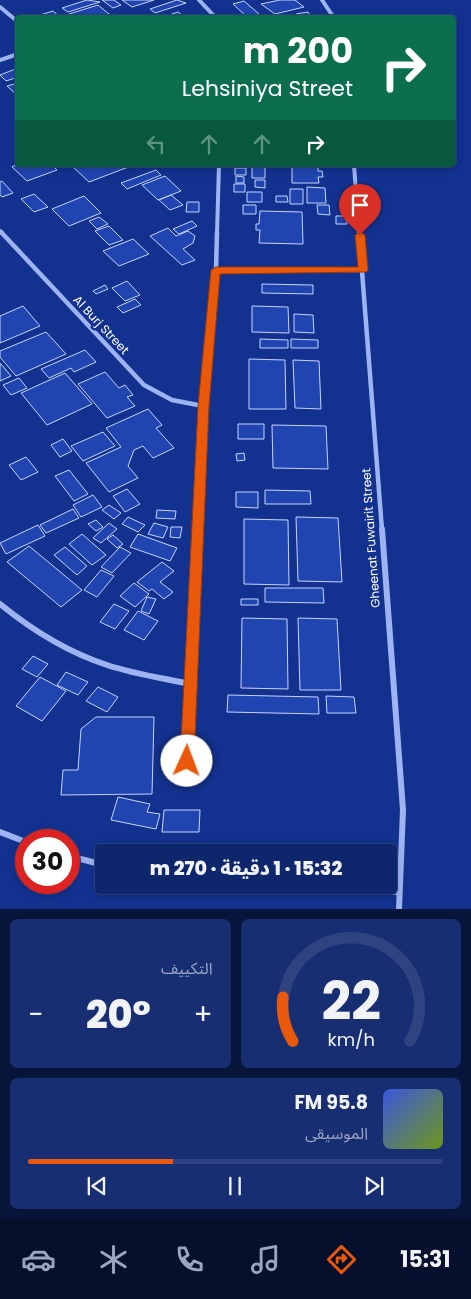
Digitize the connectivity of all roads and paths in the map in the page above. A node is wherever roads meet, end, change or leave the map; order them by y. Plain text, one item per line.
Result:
1 (200, 0) edge
2 (322, 0) edge
3 (0, 7) edge
4 (213, 15) edge
5 (332, 15) edge
6 (15, 20) edge
7 (15, 55) edge
8 (0, 60) edge
9 (219, 167) edge
10 (354, 167) edge
11 (0, 231) edge
12 (216, 270) junction
13 (363, 270) junction
14 (203, 406) junction
15 (0, 604) edge
16 (190, 684) junction
17 (187, 761) dead end
18 (0, 832) edge
19 (15, 838) edge
20 (80, 859) edge
21 (95, 863) edge
22 (399, 892) joint
23 (399, 909) edge

1 - 4 street
2 - 5 street
3 - 6 street
7 - 8 street
9 - 12 street
10 - 13 street, Gheenat Fuwairit Street
11 - 14 street, Al Burj Street
12 - 13 street
12 - 14 street
13 - 22 street, Gheenat Fuwairit Street
14 - 16 street
15 - 16 street
16 - 17 street
18 - 19 street
20 - 21 street
22 - 23 street, Gheenat Fuwairit Street

